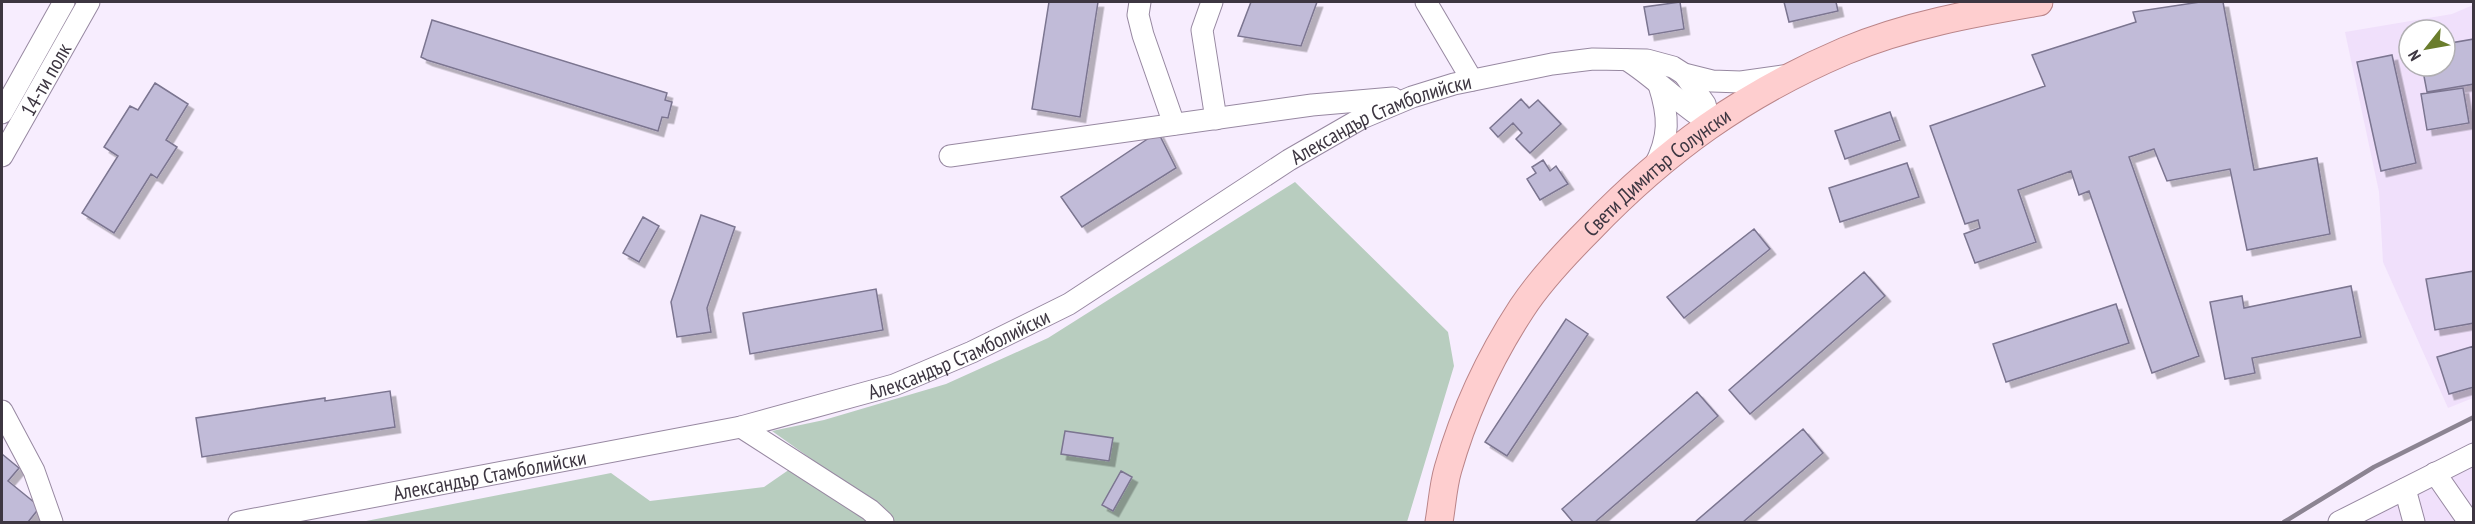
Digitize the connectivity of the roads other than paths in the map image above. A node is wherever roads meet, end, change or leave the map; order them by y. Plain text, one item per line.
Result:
1 (64, 2) edge
2 (89, 2) edge
3 (1140, 2) edge
4 (1212, 2) edge
5 (1426, 2) edge
6 (2039, 2) edge
7 (1982, 6) edge
8 (1626, 60) junction
9 (1795, 74) junction
10 (1684, 75) junction
11 (1472, 80) junction
12 (1658, 81) junction
13 (1412, 97) junction
14 (2, 113) edge
15 (1216, 118) junction
16 (1710, 123) junction
17 (1174, 124) junction
18 (2, 156) edge
19 (950, 156) dead end
20 (1654, 168) junction
21 (2, 411) edge
22 (741, 427) junction
23 (2474, 454) edge
24 (2435, 473) junction
25 (2405, 489) junction
26 (52, 522) edge
27 (239, 522) edge
28 (883, 522) edge
29 (1439, 522) edge
30 (2339, 522) edge
31 (2414, 522) edge
32 (2469, 522) edge

1 - 14 street, 14-ти полк
2 - 18 street, 14-ти полк
3 - 17 street
4 - 15 street
5 - 11 street
6 - 7 main road, Свети Димитър Солунски
7 - 9 main road, Свети Димитър Солунски
8 - 10 street, Александър Стамболийски
8 - 11 street, Александър Стамболийски
8 - 12 street
9 - 10 street, Александър Стамболийски
9 - 16 main road, Свети Димитър Солунски
10 - 16 street
11 - 13 street, Александър Стамболийски
12 - 16 street
12 - 20 street
13 - 15 street
13 - 22 street, Александър Стамболийски
15 - 17 street
16 - 20 main road, Свети Димитър Солунски
17 - 19 street
20 - 29 main road, Свети Димитър Солунски
21 - 26 street
22 - 27 street, Александър Стамболийски
22 - 28 street
23 - 24 street
24 - 25 street
24 - 32 street
25 - 30 street
25 - 31 street

